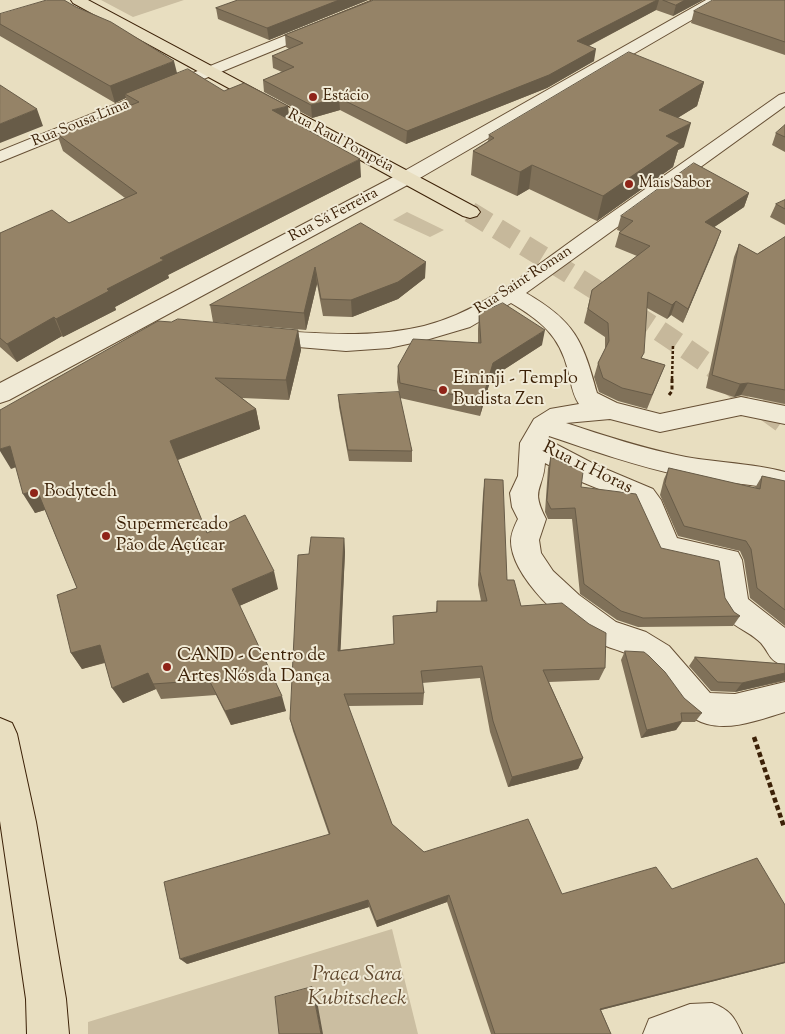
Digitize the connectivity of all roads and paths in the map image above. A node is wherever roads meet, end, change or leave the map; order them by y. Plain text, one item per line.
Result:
1 (78, 0) edge
2 (385, 0) edge
3 (716, 0) edge
4 (209, 72) junction
5 (785, 98) edge
6 (0, 156) edge
7 (406, 178) junction
8 (470, 212) tunnel mouth
9 (511, 294) junction
10 (131, 324) junction
11 (168, 328) edge
12 (244, 335) edge
13 (673, 345) dead end
14 (0, 394) edge
15 (610, 410) junction
16 (785, 415) edge
17 (646, 419) junction
18 (538, 434) junction
19 (785, 482) edge
20 (785, 652) edge
21 (785, 696) edge
22 (744, 708) junction
23 (0, 734) edge
24 (9, 827) edge
25 (784, 827) edge
26 (48, 1034) edge
27 (664, 1034) edge
28 (720, 1034) edge

1 - 4 main road, Rua Raul Pompéia
2 - 4 street, Rua Sousa Lima
3 - 7 street, Rua Sá Ferreira
4 - 6 street, Rua Sousa Lima
4 - 7 main road, Rua Raul Pompéia
5 - 9 street, Rua Saint Roman
7 - 8 main road, Rua Raul Pompéia
7 - 10 street, Rua Sá Ferreira
9 - 12 street, Rua Saint Roman
9 - 15 street
10 - 11 street
10 - 14 street, Rua Sá Ferreira
13 - 17 path
15 - 17 street
15 - 18 street
16 - 17 street
18 - 19 street
18 - 20 street, Rua 11 Horas
18 - 22 street
21 - 22 street
22 - 25 path
23 - 24 main road
24 - 26 main road
27 - 28 street

